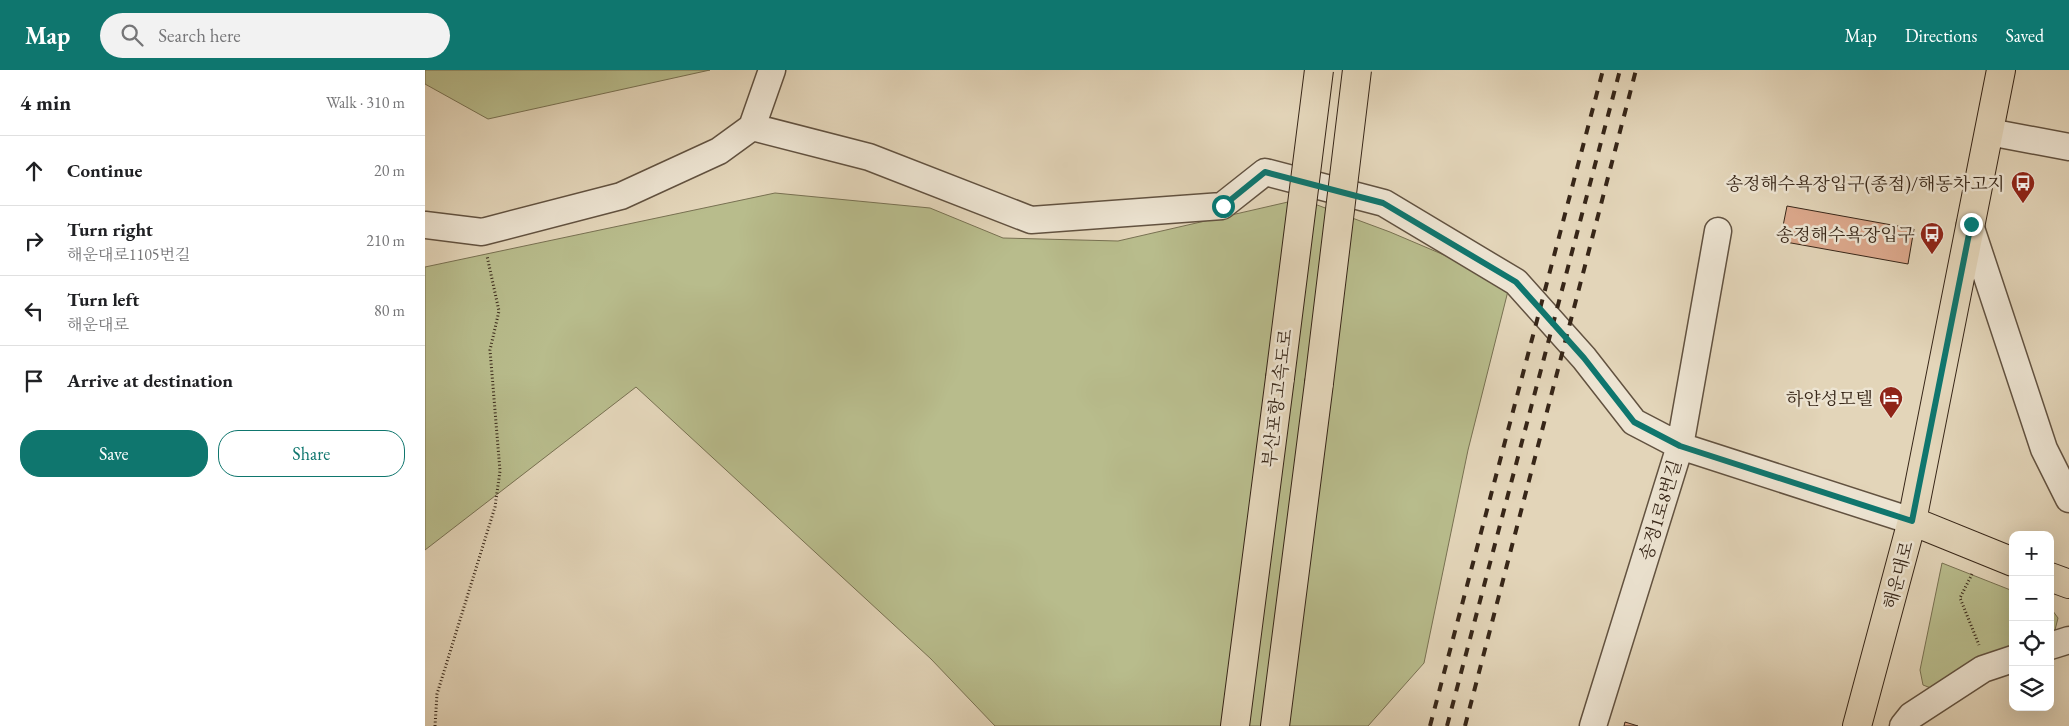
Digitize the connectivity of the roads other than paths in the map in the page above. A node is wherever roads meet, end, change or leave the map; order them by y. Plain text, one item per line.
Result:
1 (772, 70) edge
2 (1319, 70) edge
3 (1357, 70) edge
4 (2001, 70) edge
5 (752, 128) junction
6 (1989, 132) junction
7 (2069, 147) edge
8 (1971, 224) junction
9 (425, 225) edge
10 (1718, 231) dead end
11 (1680, 446) junction
12 (2069, 499) edge
13 (1912, 521) junction
14 (2009, 560) edge
15 (2054, 578) edge
16 (2069, 584) edge
17 (2069, 640) edge
18 (2054, 645) edge
19 (2009, 660) edge
20 (1235, 726) edge
21 (1275, 726) edge
22 (1593, 726) edge
23 (1857, 726) edge
24 (1903, 726) edge

1 - 5 street
2 - 20 main road, 부산포항고속도로, bridge
3 - 21 main road, bridge
4 - 6 main road, 해운대로
5 - 9 street
5 - 11 street
6 - 7 street
6 - 8 main road, 해운대로
8 - 12 street
8 - 13 main road, 해운대로
10 - 11 street, 송정1로8번길
11 - 13 street
11 - 22 street, 송정1로8번길
13 - 14 main road
13 - 23 main road, 해운대로
15 - 16 main road
17 - 18 street
19 - 24 street

